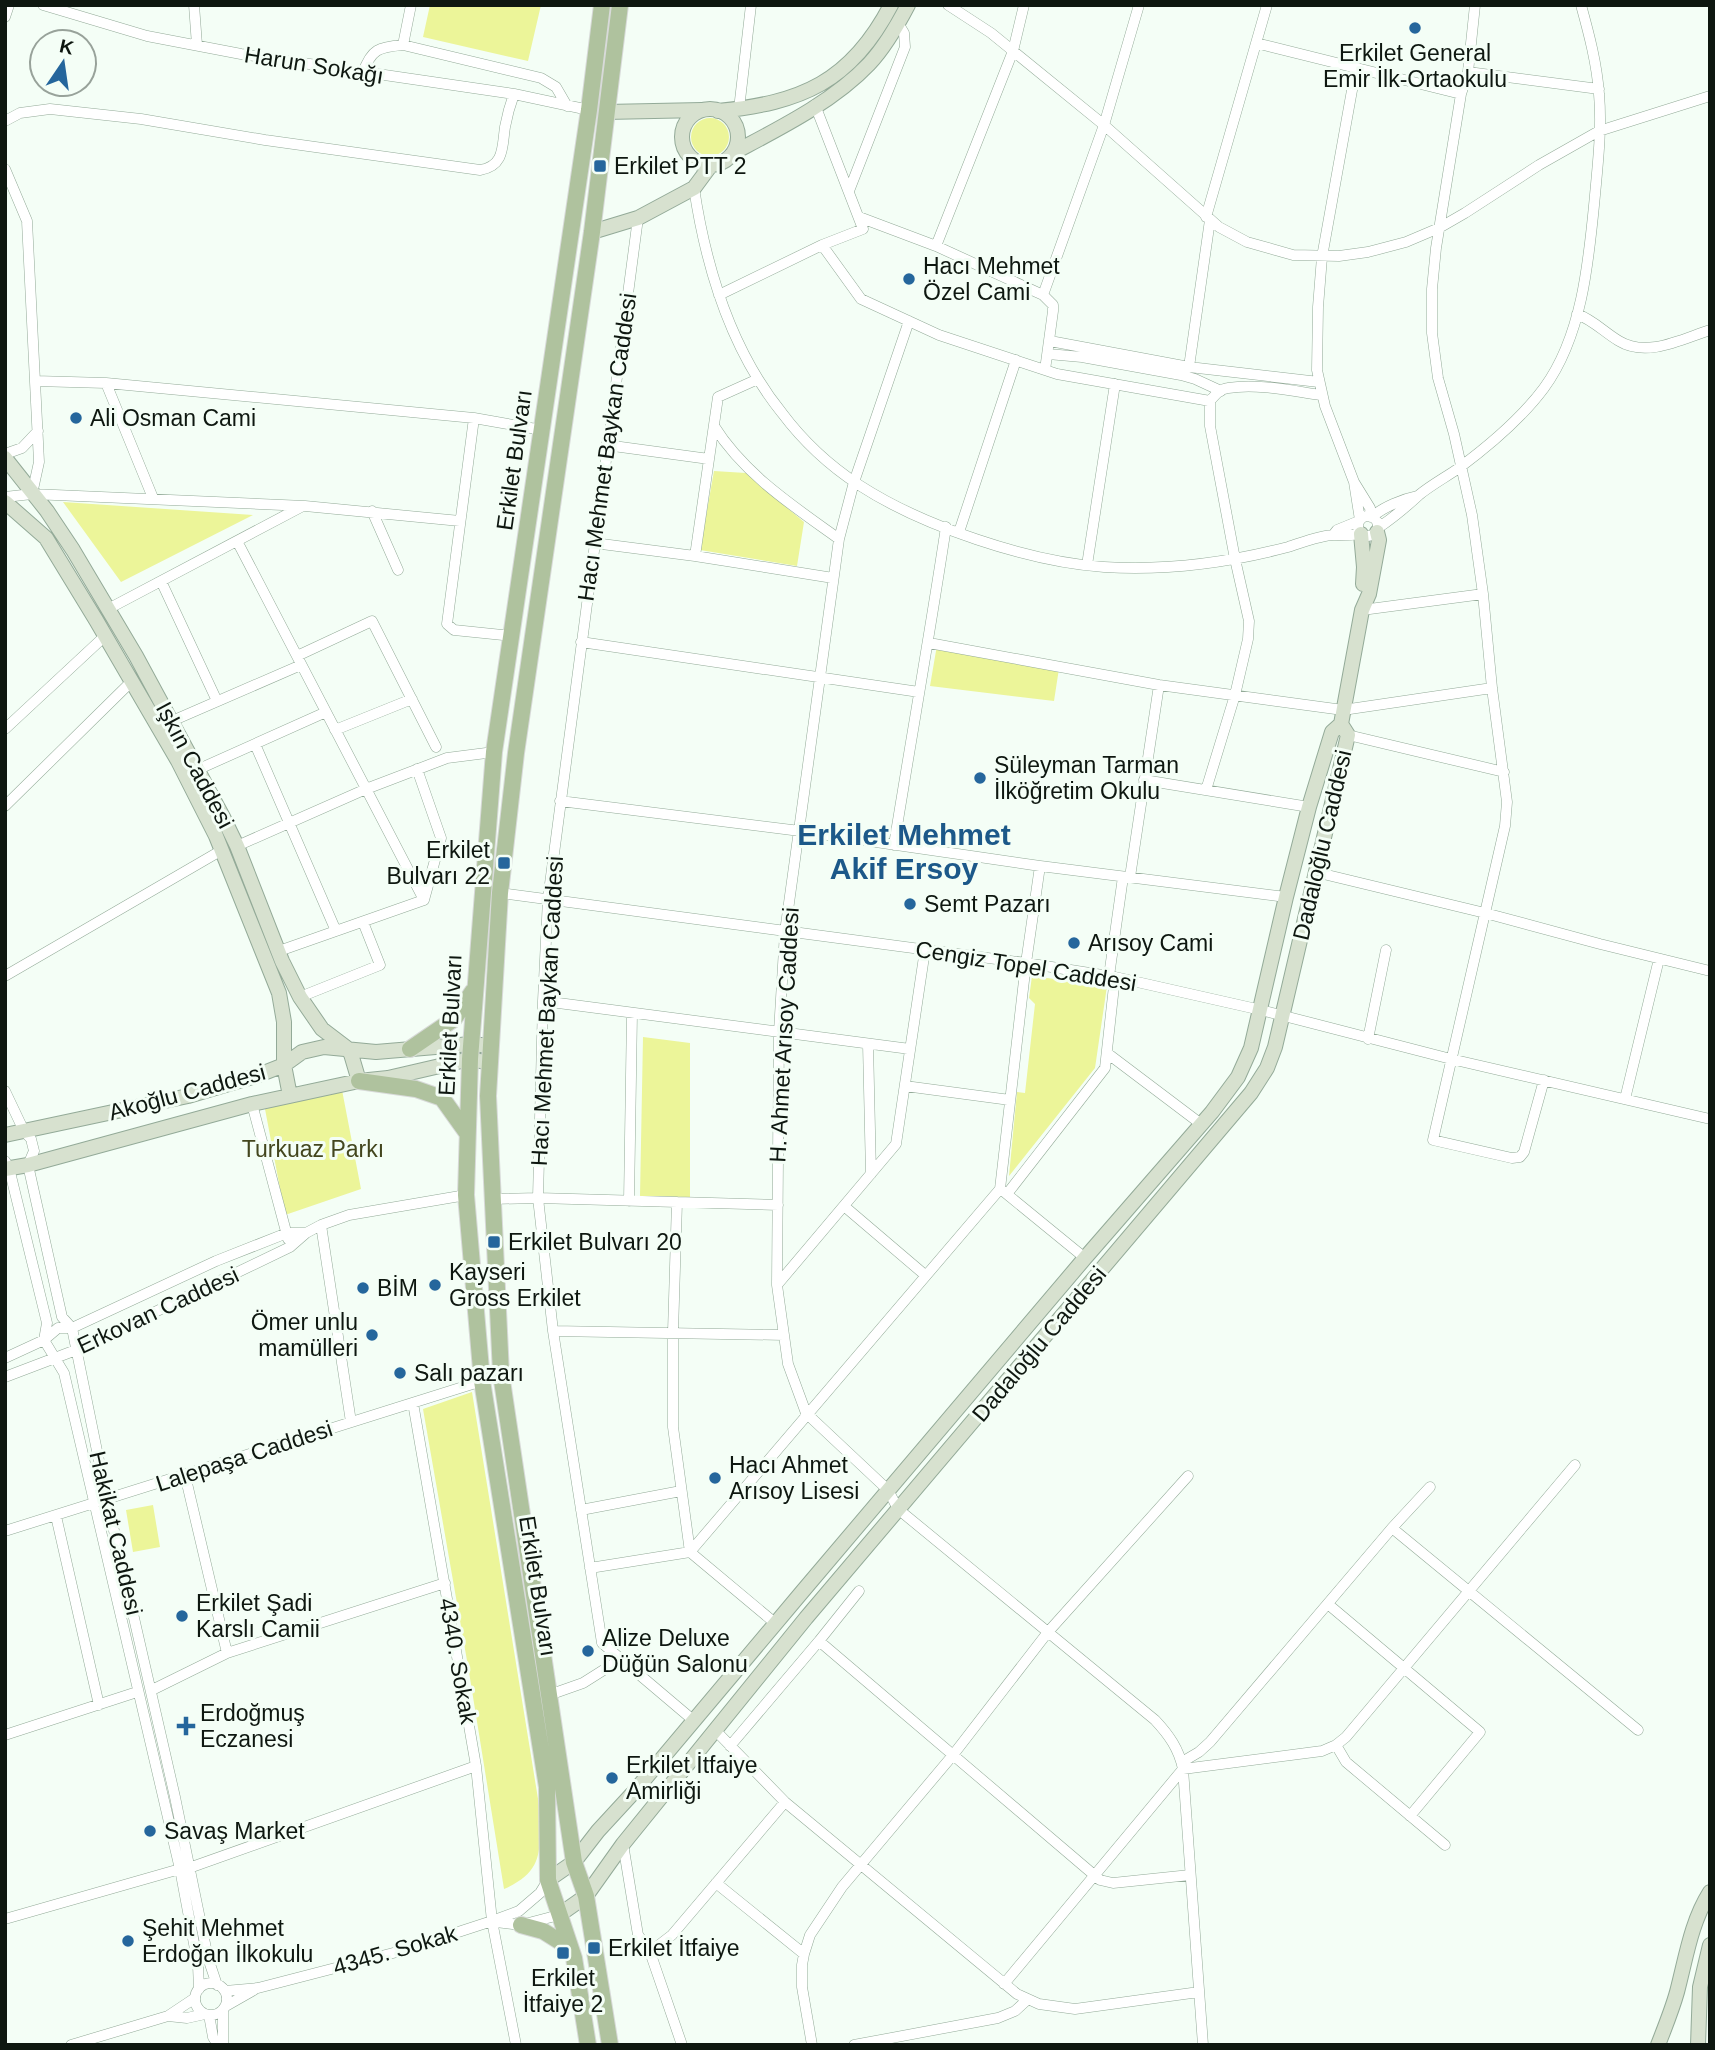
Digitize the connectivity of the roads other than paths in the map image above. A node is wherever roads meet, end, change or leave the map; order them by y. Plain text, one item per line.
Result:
1 (9, 5) edge
2 (43, 5) edge
3 (194, 5) edge
4 (411, 5) edge
5 (602, 5) edge
6 (620, 5) edge
7 (751, 5) edge
8 (891, 5) edge
9 (908, 5) edge
10 (1024, 5) edge
11 (1139, 5) edge
12 (1267, 5) edge
13 (1475, 5) edge
14 (1581, 5) edge
15 (952, 6) edge
16 (5, 17) edge
17 (898, 23) junction
18 (1256, 43) junction
19 (403, 45) junction
20 (197, 46) junction
21 (1013, 51) junction
22 (1356, 68) junction
23 (1468, 72) junction
24 (363, 73) junction
25 (1598, 89) junction
26 (514, 94) junction
27 (1461, 94) junction
28 (1710, 96) edge
29 (815, 105) junction
30 (567, 106) junction
31 (739, 109) junction
32 (589, 110) junction
33 (710, 110) junction
34 (607, 112) junction
35 (5, 121) edge
36 (1104, 125) junction
37 (1599, 131) junction
38 (733, 153) junction
39 (711, 165) junction
40 (5, 169) edge
41 (694, 188) junction
42 (849, 191) junction
43 (859, 217) junction
44 (638, 218) junction
45 (1208, 218) junction
46 (1439, 228) junction
47 (571, 229) junction
48 (592, 232) junction
49 (822, 245) junction
50 (936, 246) junction
51 (1322, 257) junction
52 (719, 295) junction
53 (1043, 295) junction
54 (1577, 314) junction
55 (909, 321) junction
56 (1710, 330) edge
57 (1050, 341) junction
58 (1048, 354) junction
59 (1016, 360) junction
60 (1189, 367) junction
61 (1045, 370) junction
62 (758, 379) junction
63 (35, 381) junction
64 (1319, 382) junction
65 (106, 383) junction
66 (1115, 384) junction
67 (1221, 391) junction
68 (1321, 395) junction
69 (1210, 401) junction
70 (474, 418) junction
71 (714, 425) junction
72 (542, 430) junction
73 (38, 431) junction
74 (606, 445) junction
75 (5, 456) edge
76 (709, 459) junction
77 (1461, 466) junction
78 (854, 482) junction
79 (1354, 482) junction
80 (32, 494) junction
81 (1418, 496) junction
82 (153, 498) junction
83 (5, 500) edge
84 (305, 506) junction
85 (372, 511) junction
86 (1372, 517) junction
87 (460, 521) junction
88 (946, 527) junction
89 (1360, 527) junction
90 (1378, 530) junction
91 (959, 532) junction
92 (839, 539) junction
93 (237, 541) junction
94 (594, 543) junction
95 (695, 556) junction
96 (1235, 559) junction
97 (1087, 565) junction
98 (398, 570) dead end
99 (834, 578) junction
100 (162, 581) junction
101 (1483, 594) junction
102 (1363, 606) junction
103 (108, 609) junction
104 (106, 635) junction
105 (512, 636) junction
106 (581, 642) junction
107 (929, 643) junction
108 (299, 661) junction
109 (820, 679) junction
110 (132, 681) junction
111 (1159, 685) junction
112 (1492, 688) junction
113 (919, 692) junction
114 (1235, 695) junction
115 (412, 699) junction
116 (218, 701) junction
117 (326, 712) junction
118 (172, 721) junction
119 (1344, 723) junction
120 (5, 729) edge
121 (335, 730) junction
122 (255, 744) junction
123 (436, 747) dead end
124 (494, 752) junction
125 (199, 769) junction
126 (417, 769) junction
127 (1504, 772) junction
128 (1144, 780) junction
129 (366, 789) junction
130 (1206, 790) junction
131 (560, 801) junction
132 (5, 806) edge
133 (1309, 807) junction
134 (289, 823) junction
135 (800, 831) junction
136 (894, 845) junction
137 (237, 846) junction
138 (222, 850) junction
139 (1040, 866) junction
140 (1315, 872) junction
141 (1126, 877) junction
142 (500, 893) junction
143 (1286, 897) junction
144 (548, 899) junction
145 (424, 900) junction
146 (1485, 913) junction
147 (363, 922) junction
148 (336, 931) junction
149 (785, 932) junction
150 (925, 950) junction
151 (1386, 950) dead end
152 (279, 951) junction
153 (1659, 959) junction
154 (1026, 963) junction
155 (1710, 971) edge
156 (5, 976) edge
157 (1112, 977) junction
158 (475, 989) junction
159 (300, 997) junction
160 (543, 1001) junction
161 (1261, 1010) junction
162 (632, 1013) junction
163 (1282, 1016) junction
164 (779, 1032) junction
165 (1368, 1039) junction
166 (868, 1044) junction
167 (347, 1048) junction
168 (410, 1049) junction
169 (910, 1049) junction
170 (470, 1051) junction
171 (1107, 1053) junction
172 (490, 1054) junction
173 (1451, 1059) junction
174 (284, 1065) junction
175 (1544, 1080) junction
176 (359, 1081) junction
177 (905, 1086) junction
178 (5, 1091) edge
179 (290, 1096) junction
180 (1625, 1099) junction
181 (1010, 1100) junction
182 (253, 1104) junction
183 (1710, 1119) edge
184 (1201, 1124) junction
185 (24, 1130) junction
186 (467, 1133) junction
187 (5, 1135) edge
188 (28, 1165) junction
189 (7, 1166) edge
190 (871, 1174) junction
191 (1003, 1191) junction
192 (466, 1195) junction
193 (538, 1198) junction
194 (492, 1199) junction
195 (629, 1201) junction
196 (677, 1202) junction
197 (778, 1205) junction
198 (844, 1206) junction
199 (321, 1225) junction
200 (287, 1233) junction
201 (306, 1233) junction
202 (290, 1247) junction
203 (1085, 1258) junction
204 (925, 1275) junction
205 (777, 1285) junction
206 (72, 1328) junction
207 (553, 1331) junction
208 (673, 1332) junction
209 (784, 1335) junction
210 (44, 1340) junction
211 (76, 1350) junction
212 (55, 1356) junction
213 (5, 1358) edge
214 (5, 1377) edge
215 (482, 1381) junction
216 (414, 1403) junction
217 (806, 1413) junction
218 (351, 1422) junction
219 (1575, 1465) dead end
220 (185, 1475) junction
221 (1188, 1476) dead end
222 (1430, 1487) dead end
223 (888, 1490) junction
224 (681, 1491) junction
225 (107, 1500) junction
226 (95, 1503) junction
227 (898, 1509) junction
228 (581, 1510) junction
229 (56, 1516) junction
230 (1392, 1528) junction
231 (5, 1531) edge
232 (690, 1552) junction
233 (590, 1568) junction
234 (445, 1583) junction
235 (859, 1591) dead end
236 (1469, 1591) junction
237 (1329, 1605) junction
238 (775, 1623) junction
239 (1048, 1632) junction
240 (819, 1641) junction
241 (227, 1653) junction
242 (621, 1659) junction
243 (1404, 1669) junction
244 (152, 1690) junction
245 (137, 1692) junction
246 (549, 1695) junction
247 (99, 1705) junction
248 (693, 1720) junction
249 (715, 1730) junction
250 (1638, 1730) dead end
251 (5, 1735) edge
252 (1336, 1745) junction
253 (730, 1746) junction
254 (953, 1755) junction
255 (476, 1766) junction
256 (1182, 1766) junction
257 (785, 1802) junction
258 (1410, 1816) junction
259 (623, 1844) junction
260 (1444, 1845) dead end
261 (574, 1862) junction
262 (860, 1865) junction
263 (185, 1868) junction
264 (1094, 1875) junction
265 (1191, 1875) junction
266 (548, 1880) junction
267 (716, 1883) junction
268 (1710, 1892) edge
269 (586, 1896) junction
270 (559, 1915) junction
271 (5, 1919) edge
272 (492, 1921) junction
273 (522, 1925) junction
274 (1710, 1945) edge
275 (570, 1948) junction
276 (650, 1952) junction
277 (804, 1954) junction
278 (1004, 1984) junction
279 (221, 1988) junction
280 (258, 1988) junction
281 (1199, 1992) junction
282 (197, 1994) junction
283 (1027, 2000) junction
284 (224, 2008) junction
285 (207, 2015) junction
286 (168, 2016) junction
287 (71, 2045) edge
288 (218, 2045) edge
289 (223, 2045) edge
290 (516, 2045) edge
291 (588, 2045) edge
292 (610, 2045) edge
293 (682, 2045) edge
294 (812, 2045) edge
295 (854, 2045) edge
296 (1203, 2045) edge
297 (1657, 2045) edge
298 (1698, 2045) edge

1 - 16 street
2 - 20 street, Harun Sokağı
3 - 20 street
4 - 19 street
5 - 32 main road, Erkilet Bulvarı
6 - 34 main road, Erkilet Bulvarı
7 - 31 street
8 - 31 street
9 - 17 street
10 - 21 street
11 - 36 street
12 - 18 street
13 - 23 street
14 - 25 street
15 - 21 street
17 - 29 street
17 - 42 street
18 - 22 street
18 - 45 street
19 - 24 street
19 - 30 street
20 - 24 street, Harun Sokağı
21 - 36 street
21 - 50 street
22 - 27 street
22 - 51 street
23 - 25 street
23 - 27 street
24 - 26 street, Harun Sokağı
25 - 37 street
26 - 30 street, Harun Sokağı
26 - 35 street
27 - 46 street
28 - 37 street
29 - 38 street
29 - 42 street
30 - 32 street, Harun Sokağı
31 - 33 street
32 - 34 main road
32 - 47 main road, Erkilet Bulvarı
33 - 34 street
33 - 38 street
33 - 39 street
34 - 48 main road, Erkilet Bulvarı
36 - 45 street
36 - 53 street
37 - 46 street
37 - 54 street
38 - 39 street
39 - 41 street
40 - 63 street
41 - 44 street
41 - 52 street
42 - 43 street
43 - 49 street
43 - 50 street
44 - 48 street
44 - 74 street, Hacı Mehmet Baykan Caddesi
45 - 51 street
45 - 60 street
46 - 51 street
46 - 77 street
47 - 48 main road
47 - 72 main road, Erkilet Bulvarı
48 - 142 main road, Erkilet Bulvarı
49 - 52 street
49 - 55 street
50 - 53 street
51 - 64 street
52 - 62 street
53 - 57 street
54 - 56 street
54 - 77 street
55 - 59 street
55 - 78 street, H. Ahmet Arısoy Caddesi
57 - 58 street
57 - 60 street
58 - 61 street
58 - 67 street
59 - 61 street
59 - 91 street
60 - 64 street
61 - 66 street
62 - 71 street
62 - 78 street
63 - 65 street
63 - 73 street
64 - 68 street
65 - 70 street
65 - 82 street
66 - 69 street
66 - 97 street
67 - 68 street
67 - 69 street
68 - 79 street
69 - 96 street
70 - 72 street
70 - 87 street
71 - 76 street
71 - 92 street
72 - 105 main road, Erkilet Bulvarı
73 - 75 street
73 - 80 street
74 - 76 street
74 - 94 street, Hacı Mehmet Baykan Caddesi
75 - 80 street, Işkın Caddesi
76 - 95 street
77 - 81 street
77 - 101 street
78 - 88 street
78 - 92 street, H. Ahmet Arısoy Caddesi
79 - 86 street
79 - 89 street
80 - 82 street
80 - 83 street
80 - 103 street, Işkın Caddesi
81 - 86 street
81 - 90 street
82 - 84 street
83 - 104 street, Işkın Caddesi
84 - 85 street
84 - 93 street
85 - 87 street
85 - 98 street
86 - 89 street
86 - 90 street
87 - 105 street
88 - 91 street
88 - 107 street
89 - 90 street
89 - 96 street
89 - 102 street, Dadaloğlu Caddesi
90 - 102 street, Dadaloğlu Caddesi
91 - 97 street
92 - 99 street, H. Ahmet Arısoy Caddesi
93 - 100 street
93 - 108 street
94 - 95 street
94 - 106 street, Hacı Mehmet Baykan Caddesi
95 - 99 street
96 - 97 street
96 - 114 street
99 - 109 street, H. Ahmet Arısoy Caddesi
100 - 103 street
100 - 116 street
101 - 102 street
101 - 112 street
102 - 119 street, Dadaloğlu Caddesi
103 - 118 street, Işkın Caddesi
104 - 110 street, Işkın Caddesi
104 - 120 street
105 - 124 main road, Erkilet Bulvarı
106 - 109 street
106 - 131 street, Hacı Mehmet Baykan Caddesi
107 - 111 street
107 - 113 street
108 - 115 street
108 - 116 street
108 - 117 street
109 - 113 street
109 - 135 street, H. Ahmet Arısoy Caddesi
110 - 132 street
110 - 138 street, Işkın Caddesi
111 - 114 street
111 - 128 street
112 - 119 street
112 - 127 street
113 - 136 street
114 - 119 street
114 - 130 street
115 - 121 street
115 - 123 street
116 - 118 street
117 - 121 street
117 - 122 street
118 - 125 street, Işkın Caddesi
119 - 127 street
119 - 133 street, Dadaloğlu Caddesi
119 - 140 street, Dadaloğlu Caddesi
121 - 129 street
122 - 125 street
122 - 134 street
124 - 126 street
124 - 158 main road, Erkilet Bulvarı
125 - 137 street, Işkın Caddesi
126 - 129 street
126 - 145 street
127 - 146 street
128 - 130 street
128 - 141 street
129 - 134 street
129 - 145 street
130 - 133 street
131 - 135 street
131 - 144 street, Hacı Mehmet Baykan Caddesi
133 - 143 street, Dadaloğlu Caddesi
134 - 137 street
134 - 148 street
135 - 136 street
135 - 149 street, H. Ahmet Arısoy Caddesi
136 - 139 street
137 - 152 street, Işkın Caddesi
138 - 156 street
138 - 174 street, Işkın Caddesi
139 - 141 street
139 - 154 street
140 - 146 street
140 - 163 street, Dadaloğlu Caddesi
141 - 143 street
141 - 157 street
142 - 144 street, Cengiz Topel Caddesi
142 - 172 main road, Erkilet Bulvarı
143 - 161 street, Dadaloğlu Caddesi
144 - 149 street, Cengiz Topel Caddesi
144 - 160 street, Hacı Mehmet Baykan Caddesi
145 - 147 street
146 - 153 street
146 - 173 street
147 - 148 street
147 - 159 street
148 - 152 street
149 - 150 street, Cengiz Topel Caddesi
149 - 164 street, H. Ahmet Arısoy Caddesi
150 - 154 street, Cengiz Topel Caddesi
150 - 169 street
151 - 165 street
152 - 159 street, Işkın Caddesi
153 - 155 street
153 - 180 street
154 - 157 street, Cengiz Topel Caddesi
154 - 181 street
157 - 161 street, Cengiz Topel Caddesi
157 - 171 street
158 - 168 main road
158 - 170 main road, Erkilet Bulvarı
159 - 167 street, Işkın Caddesi
160 - 162 street
160 - 193 street, Hacı Mehmet Baykan Caddesi
161 - 163 street, Cengiz Topel Caddesi
161 - 184 street, Dadaloğlu Caddesi
162 - 164 street
162 - 195 street
163 - 165 street, Cengiz Topel Caddesi
163 - 227 street, Dadaloğlu Caddesi
164 - 166 street
164 - 197 street, H. Ahmet Arısoy Caddesi
165 - 173 street, Cengiz Topel Caddesi
166 - 169 street
166 - 190 street
167 - 168 street, Akoğlu Caddesi
167 - 174 street, Akoğlu Caddesi
167 - 176 street
168 - 170 street, Akoğlu Caddesi
169 - 177 street
170 - 172 street, Akoğlu Caddesi
170 - 176 street, Akoğlu Caddesi
170 - 186 main road, Erkilet Bulvarı
171 - 184 street
171 - 191 street
172 - 194 main road, Erkilet Bulvarı
173 - 175 street, Cengiz Topel Caddesi
173 - 175 street
174 - 179 street, Işkın Caddesi
174 - 185 street, Akoğlu Caddesi
175 - 180 street, Cengiz Topel Caddesi
176 - 179 street, Akoğlu Caddesi
176 - 186 main road
177 - 181 street
177 - 190 street
178 - 185 street, Hakikat Caddesi
179 - 182 street, Akoğlu Caddesi
180 - 183 street, Cengiz Topel Caddesi
181 - 191 street
182 - 188 street, Akoğlu Caddesi
182 - 200 street
184 - 203 street, Dadaloğlu Caddesi
185 - 187 street, Akoğlu Caddesi
185 - 188 street, Hakikat Caddesi
186 - 192 main road, Erkilet Bulvarı
188 - 189 street, Akoğlu Caddesi
188 - 206 street, Hakikat Caddesi
189 - 210 street
190 - 198 street
191 - 203 street
191 - 204 street
192 - 199 street, Erkovan Caddesi
192 - 215 main road, Erkilet Bulvarı
193 - 194 street
193 - 195 street
193 - 207 street, Hacı Mehmet Baykan Caddesi
194 - 246 main road, Erkilet Bulvarı
195 - 196 street
196 - 197 street
196 - 208 street
197 - 205 street, H. Ahmet Arısoy Caddesi
198 - 204 street
198 - 205 street
199 - 201 street, Erkovan Caddesi
199 - 218 street
200 - 201 street, Erkovan Caddesi
200 - 202 street
200 - 206 street, Erkovan Caddesi
201 - 202 street, Erkovan Caddesi
202 - 211 street, Erkovan Caddesi
203 - 223 street, Dadaloğlu Caddesi
204 - 217 street
205 - 209 street, H. Ahmet Arısoy Caddesi
206 - 210 street, Erkovan Caddesi
206 - 211 street, Hakikat Caddesi
207 - 208 street
207 - 228 street, Hacı Mehmet Baykan Caddesi
208 - 209 street
208 - 224 street
209 - 217 street, H. Ahmet Arısoy Caddesi
210 - 212 street, Hakikat Caddesi
210 - 213 street, Erkovan Caddesi
211 - 212 street, Erkovan Caddesi
211 - 225 street, Hakikat Caddesi
212 - 214 street, Erkovan Caddesi
212 - 226 street, Hakikat Caddesi
215 - 216 street, Lalepaşa Caddesi
215 - 266 main road, Erkilet Bulvarı
216 - 218 street, Lalepaşa Caddesi
216 - 234 street, 4340. Sokak
217 - 223 street, H. Ahmet Arısoy Caddesi
217 - 232 street
218 - 220 street, Lalepaşa Caddesi
219 - 236 street
220 - 225 street, Lalepaşa Caddesi
220 - 241 street
221 - 239 street
222 - 230 street
223 - 227 street, H. Ahmet Arısoy Caddesi
223 - 238 street, Dadaloğlu Caddesi
224 - 228 street
224 - 232 street
225 - 226 street, Lalepaşa Caddesi
225 - 244 street, Hakikat Caddesi
226 - 229 street, Lalepaşa Caddesi
226 - 245 street, Hakikat Caddesi
227 - 239 street
227 - 249 street, Dadaloğlu Caddesi
228 - 233 street, Hacı Mehmet Baykan Caddesi
229 - 231 street, Lalepaşa Caddesi
229 - 247 street
230 - 236 street
230 - 237 street
232 - 233 street
232 - 238 street
233 - 242 street, Hacı Mehmet Baykan Caddesi
234 - 241 street
234 - 255 street, 4340. Sokak
235 - 240 street
236 - 243 street
236 - 250 street
237 - 243 street
237 - 256 street
238 - 248 street, Dadaloğlu Caddesi
239 - 254 street
239 - 256 street
240 - 253 street
240 - 254 street
241 - 244 street
242 - 246 street
242 - 248 street, Hacı Mehmet Baykan Caddesi
243 - 252 street
243 - 258 street
244 - 263 street, Hakikat Caddesi
245 - 247 street
245 - 263 street, Hakikat Caddesi
246 - 261 main road, Erkilet Bulvarı
247 - 251 street
248 - 261 street, Dadaloğlu Caddesi
249 - 253 street
249 - 259 street, Dadaloğlu Caddesi
252 - 256 street
252 - 258 street
253 - 257 street
254 - 262 street
254 - 264 street
255 - 263 street
255 - 272 street, 4340. Sokak
256 - 264 street
256 - 265 street
257 - 262 street
257 - 267 street
258 - 260 street
259 - 269 street, Dadaloğlu Caddesi
259 - 276 street
261 - 266 street, Dadaloğlu Caddesi
261 - 269 main road, Erkilet Bulvarı
262 - 277 street
262 - 278 street
263 - 271 street
263 - 279 street, Hakikat Caddesi
263 - 282 street, Hakikat Caddesi
264 - 265 street
264 - 278 street
265 - 281 street
266 - 270 main road, Erkilet Bulvarı
266 - 272 street, 4345. Sokak
267 - 276 street
267 - 277 street
268 - 297 street
269 - 270 street, Dadaloğlu Caddesi
269 - 292 main road, Erkilet Bulvarı
270 - 273 street, 4345. Sokak
270 - 275 main road, Erkilet Bulvarı
272 - 273 street, 4345. Sokak
272 - 280 street, 4345. Sokak
272 - 290 street, 4340. Sokak
273 - 275 main road
274 - 298 street
275 - 291 main road, Erkilet Bulvarı
276 - 293 street
277 - 294 street
278 - 283 street
279 - 280 street, 4345. Sokak
279 - 282 street
279 - 284 street
280 - 284 street, 4345. Sokak
281 - 283 street
281 - 296 street
282 - 285 street
282 - 286 street
283 - 295 street
284 - 285 street
284 - 289 street
285 - 286 street
285 - 288 street
286 - 287 street

